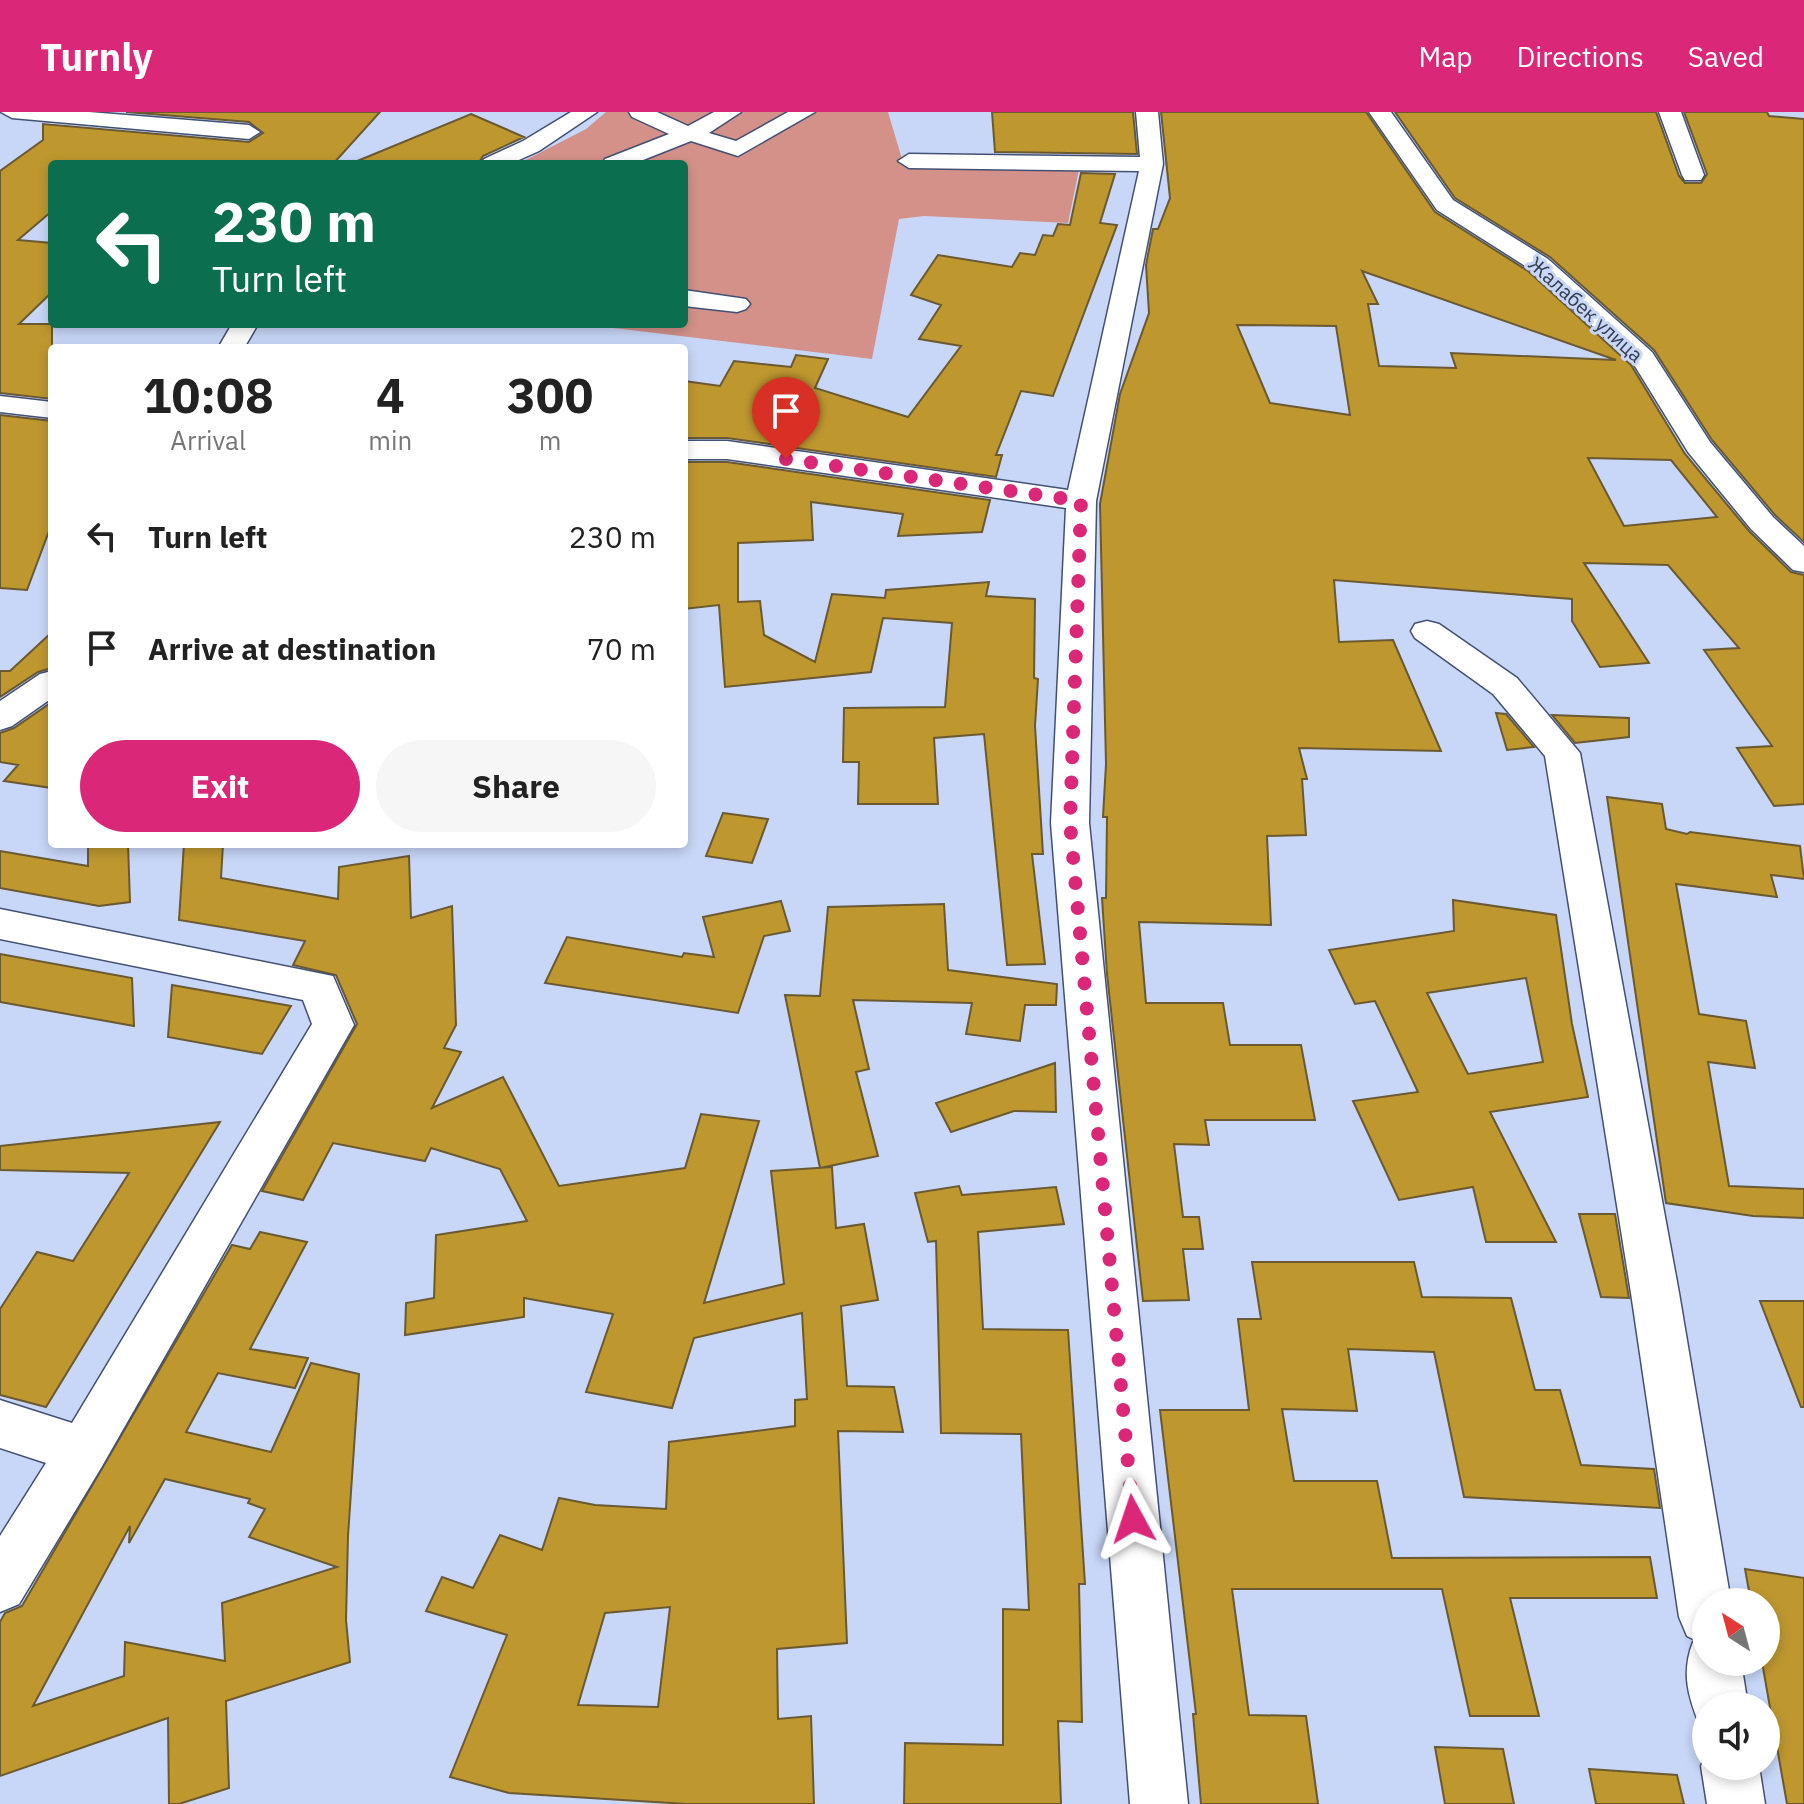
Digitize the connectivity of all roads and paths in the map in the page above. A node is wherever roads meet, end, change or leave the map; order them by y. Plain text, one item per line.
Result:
1 (12, 112) edge
2 (586, 112) edge
3 (640, 112) edge
4 (730, 112) edge
5 (804, 112) edge
6 (1147, 112) edge
7 (1380, 112) edge
8 (1670, 112) edge
9 (249, 132) dead end
10 (690, 134) junction
11 (501, 160) edge
12 (623, 160) edge
13 (909, 161) dead end
14 (1152, 164) junction
15 (1693, 175) dead end
16 (688, 298) edge
17 (737, 304) dead end
18 (0, 404) edge
19 (48, 410) edge
20 (688, 450) edge
21 (1081, 501) junction
22 (1762, 523) junction
23 (1804, 526) edge
24 (1804, 563) edge
25 (1427, 631) dead end
26 (48, 685) edge
27 (0, 718) edge
28 (0, 924) edge
29 (0, 1424) edge
30 (83, 1451) junction
31 (0, 1585) edge
32 (1701, 1588) edge
33 (1732, 1780) edge
34 (1159, 1804) edge
35 (1736, 1804) edge

1 - 9 street
2 - 11 street
3 - 10 street
4 - 10 street
5 - 10 street
6 - 14 street
7 - 22 street, Жалабек улица
8 - 15 street
10 - 12 street
13 - 14 street
14 - 21 street
16 - 17 street
18 - 19 street
20 - 21 street
21 - 34 street
22 - 23 street
22 - 24 street, Жалабек улица
25 - 32 street
26 - 27 street
28 - 30 street
29 - 30 street
30 - 31 street
33 - 35 street

